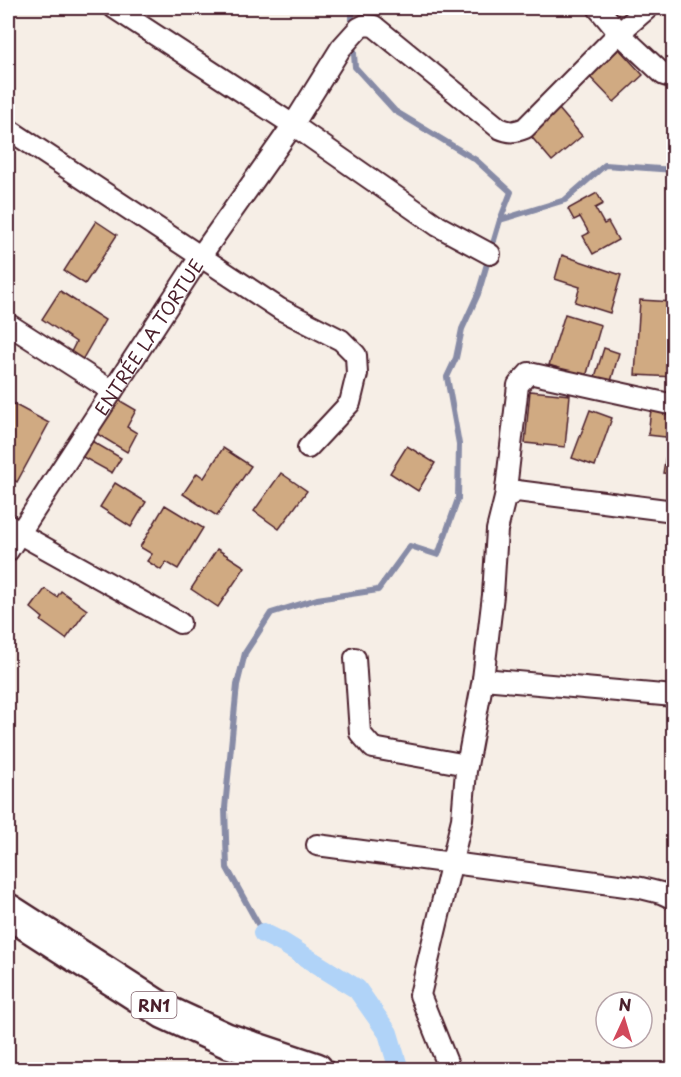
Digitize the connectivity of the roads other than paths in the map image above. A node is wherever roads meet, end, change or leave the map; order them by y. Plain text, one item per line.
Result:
1 (114, 8) edge
2 (598, 8) edge
3 (648, 8) edge
4 (619, 33) junction
5 (674, 78) edge
6 (293, 125) junction
7 (8, 129) edge
8 (490, 254) dead end
9 (200, 257) junction
10 (8, 324) edge
11 (112, 391) junction
12 (674, 405) edge
13 (308, 448) dead end
14 (505, 498) junction
15 (674, 511) edge
16 (14, 529) edge
17 (8, 551) edge
18 (180, 623) dead end
19 (355, 658) dead end
20 (483, 679) junction
21 (674, 696) edge
22 (467, 765) junction
23 (317, 845) dead end
24 (450, 863) junction
25 (674, 899) edge
26 (8, 911) edge
27 (316, 1070) edge
28 (450, 1070) edge

1 - 6 street
2 - 4 street
3 - 4 street
4 - 5 street
4 - 6 street, ENTRÉE LA TORTUE
6 - 8 street
6 - 9 street, ENTRÉE LA TORTUE
7 - 9 street
9 - 11 street, ENTRÉE LA TORTUE
9 - 13 street
10 - 11 street
11 - 16 street, ENTRÉE LA TORTUE
12 - 14 street
14 - 15 street
14 - 20 street
16 - 17 street, ENTRÉE LA TORTUE
16 - 18 street
19 - 22 street
20 - 21 street
20 - 22 street
22 - 24 street
23 - 24 street
24 - 25 street
24 - 28 street
26 - 27 highway, RN1

